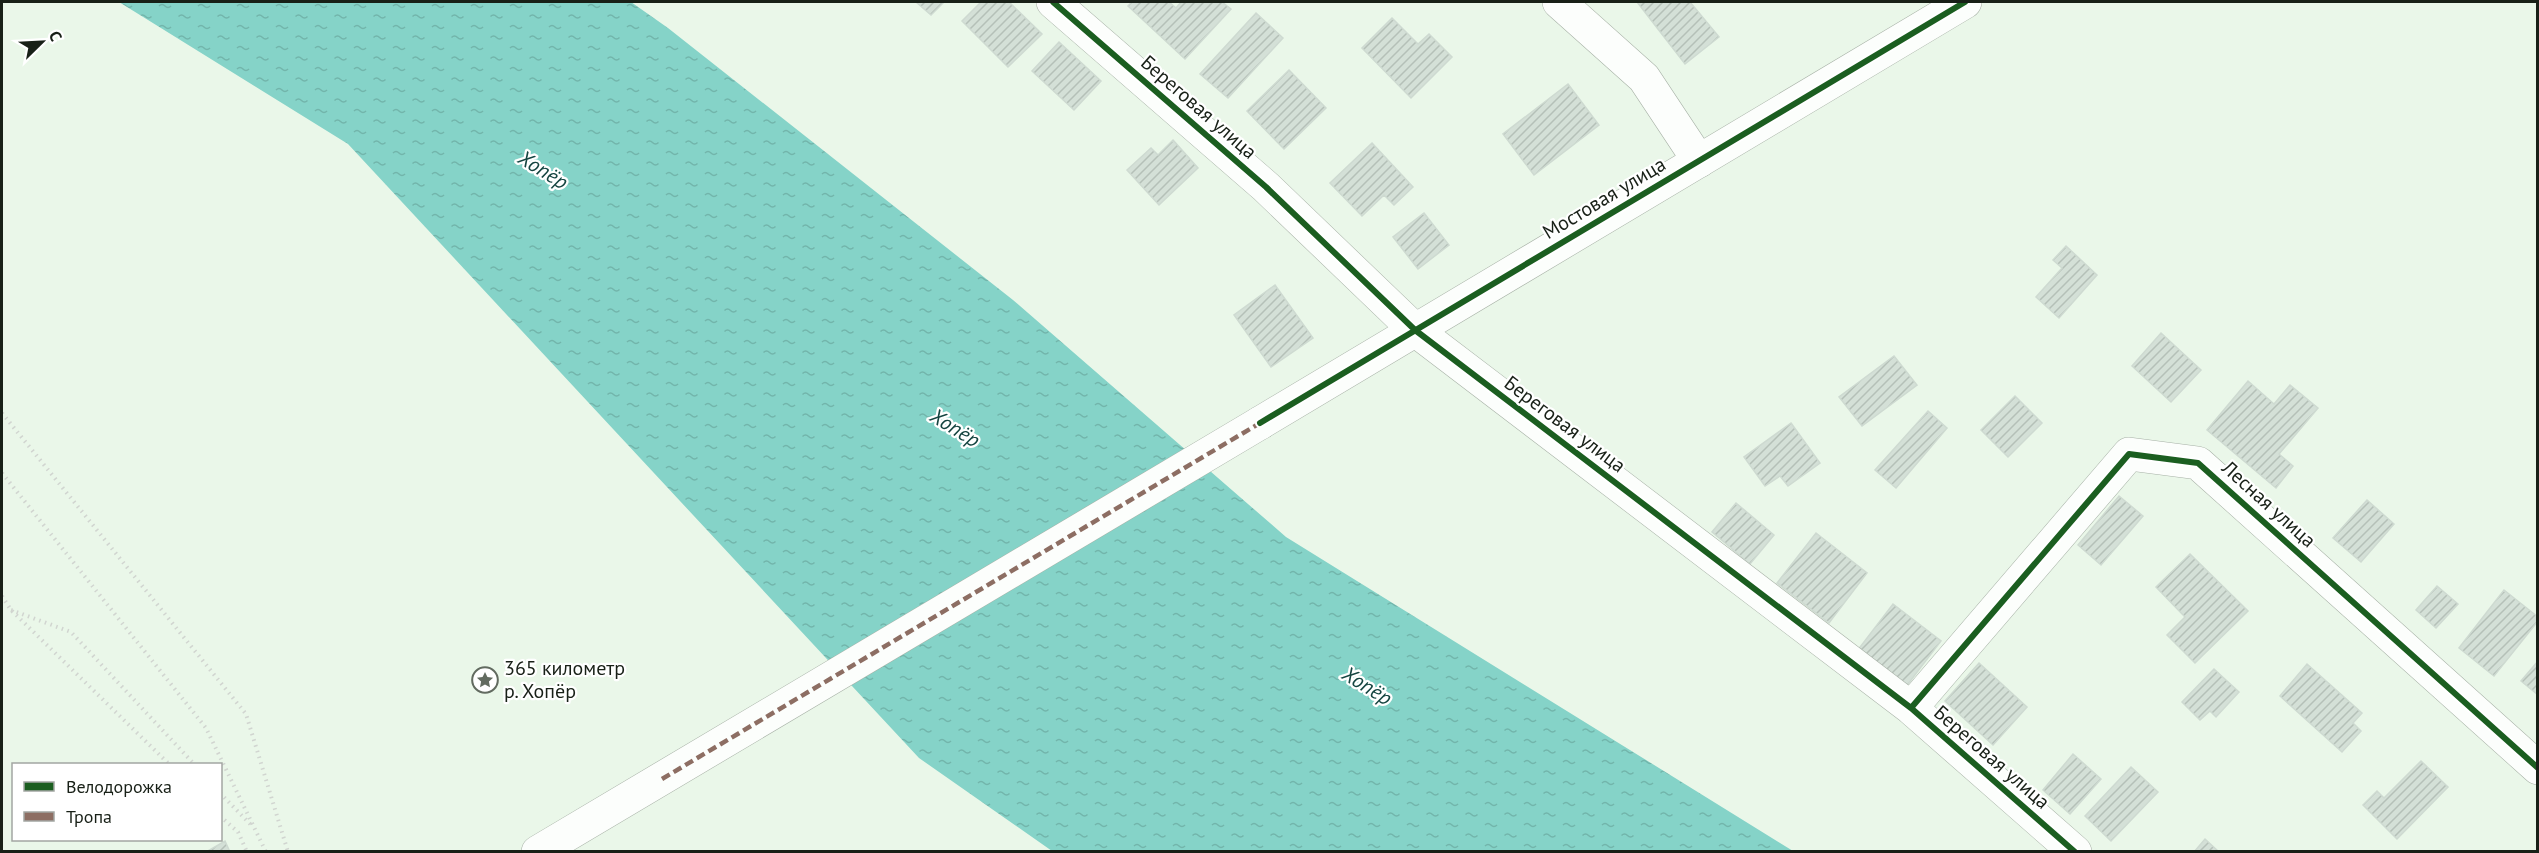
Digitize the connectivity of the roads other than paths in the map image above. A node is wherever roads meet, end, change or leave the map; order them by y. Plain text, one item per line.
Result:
1 (1053, 2) edge
2 (1559, 2) edge
3 (1965, 2) edge
4 (1699, 161) junction
5 (1415, 330) junction
6 (1911, 708) junction
7 (2538, 768) edge
8 (538, 852) edge
9 (2075, 852) edge

1 - 5 street, Береговая улица
2 - 4 street
3 - 4 street, Мостовая улица
4 - 5 street, Мостовая улица
5 - 6 street, Береговая улица
5 - 8 street, Мостовая улица
6 - 7 street, Лесная улица
6 - 9 street, Береговая улица

